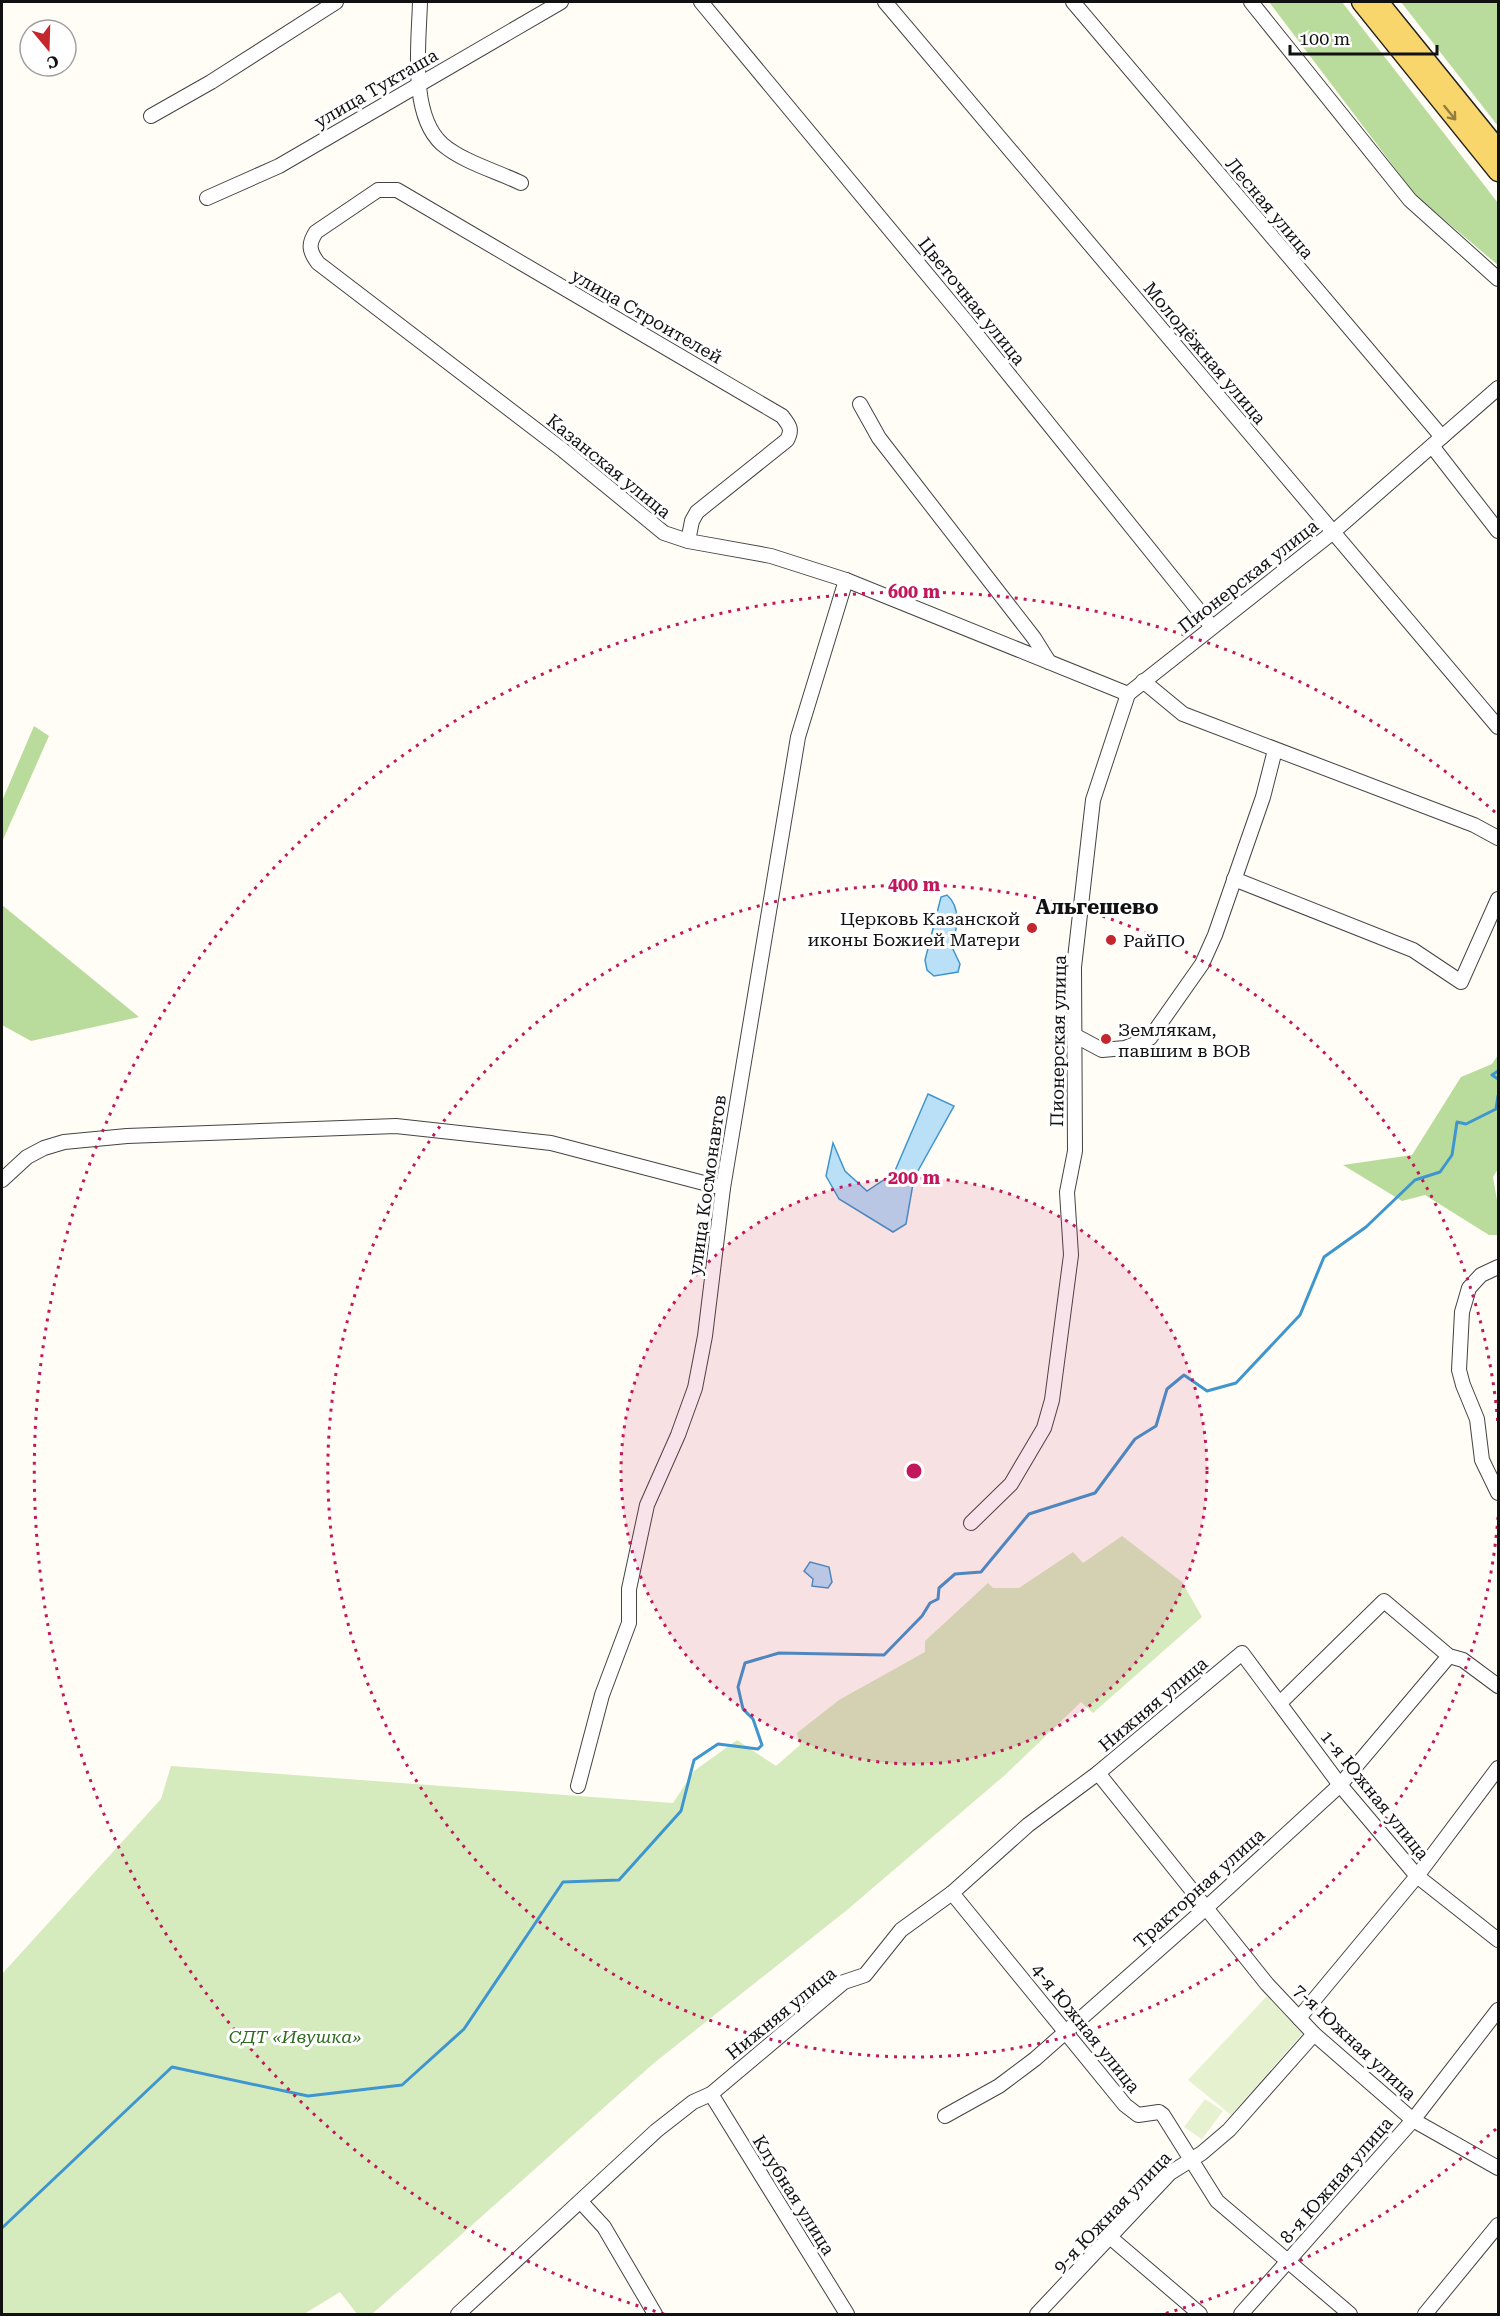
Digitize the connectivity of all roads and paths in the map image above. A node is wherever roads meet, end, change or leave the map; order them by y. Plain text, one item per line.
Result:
1 (336, 2) edge
2 (420, 2) edge
3 (561, 2) edge
4 (701, 2) edge
5 (885, 2) edge
6 (1073, 2) edge
7 (1251, 2) edge
8 (1361, 2) edge
9 (1379, 2) edge
10 (419, 84) junction
11 (150, 116) dead end
12 (1498, 149) edge
13 (1498, 172) edge
14 (521, 183) dead end
15 (207, 198) dead end
16 (341, 213) joint
17 (1498, 279) edge
18 (1498, 388) edge
19 (860, 404) dead end
20 (1437, 442) junction
21 (1498, 531) edge
22 (1332, 533) junction
23 (688, 541) junction
24 (846, 580) junction
25 (1212, 627) junction
26 (1048, 662) junction
27 (1143, 681) junction
28 (1128, 694) junction
29 (1498, 727) edge
30 (1275, 750) junction
31 (1498, 838) edge
32 (1234, 879) junction
33 (1498, 898) edge
34 (1074, 1035) junction
35 (2, 1180) edge
36 (723, 1188) junction
37 (1498, 1267) edge
38 (1498, 1493) edge
39 (971, 1523) dead end
40 (1242, 1653) joint
41 (1449, 1656) junction
42 (1498, 1686) edge
43 (1281, 1702) junction
44 (1498, 1768) edge
45 (1098, 1773) junction
46 (1340, 1785) junction
47 (578, 1786) dead end
48 (1418, 1876) junction
49 (952, 1893) junction
50 (1206, 1908) junction
51 (1498, 1940) edge
52 (1498, 2010) edge
53 (1299, 2018) junction
54 (1065, 2030) junction
55 (1314, 2034) junction
56 (711, 2094) junction
57 (945, 2116) dead end
58 (1413, 2120) junction
59 (1190, 2158) junction
60 (1498, 2168) edge
61 (581, 2202) junction
62 (1498, 2225) edge
63 (1111, 2238) junction
64 (1289, 2261) junction
65 (458, 2314) edge
66 (655, 2314) edge
67 (847, 2314) edge
68 (1037, 2314) edge
69 (1200, 2314) edge
70 (1241, 2314) edge
71 (1350, 2314) edge
72 (1425, 2314) edge

1 - 11 street
2 - 10 street
3 - 10 street, улица Тукташа
4 - 25 street, Цветочная улица
5 - 22 street, Молодёжная улица
6 - 20 street, Лесная улица
7 - 17 street
8 -> 13 main road
9 - 12 main road
10 - 14 street
10 - 15 street, улица Тукташа
16 - 23 street, Казанская улица
16 - 23 street, улица Строителей
18 - 20 street, Пионерская улица
19 - 26 street
20 - 21 street, Лесная улица
20 - 22 street, Пионерская улица
22 - 25 street, Пионерская улица
22 - 29 street, Молодёжная улица
23 - 24 street, Казанская улица
24 - 26 street, Казанская улица
24 - 36 street, улица Космонавтов
25 - 27 street, Пионерская улица
26 - 28 street, Казанская улица
27 - 28 street, Пионерская улица
27 - 30 street
28 - 34 street, Пионерская улица
30 - 31 street
30 - 32 street
32 - 33 street
32 - 34 street
34 - 39 street, Пионерская улица
35 - 36 street
36 - 47 street, улица Космонавтов
37 - 38 street
40 - 43 street, 1-я Южная улица
40 - 45 street, Нижняя улица
41 - 42 street
41 - 43 street
41 - 46 street, Тракторная улица
43 - 46 street, 1-я Южная улица
44 - 48 street
45 - 49 street, Нижняя улица
45 - 50 street, 7-я Южная улица
46 - 48 street, 1-я Южная улица
46 - 50 street, Тракторная улица
48 - 51 street, 1-я Южная улица
48 - 53 street
49 - 54 street, 4-я Южная улица
49 - 56 street, Нижняя улица
50 - 53 street, 7-я Южная улица
50 - 54 street, Тракторная улица
52 - 58 street, 8-я Южная улица
53 - 55 street, 7-я Южная улица
54 - 57 street, Тракторная улица
54 - 59 street, 4-я Южная улица
55 - 58 street, 7-я Южная улица
55 - 59 street, 9-я Южная улица
56 - 61 street, Нижняя улица
56 - 67 street, Клубная улица
58 - 60 street, 7-я Южная улица
58 - 64 street, 8-я Южная улица
59 - 63 street, 9-я Южная улица
59 - 64 street, 4-я Южная улица
61 - 65 street, Нижняя улица
61 - 66 street
62 - 72 street
63 - 68 street, 9-я Южная улица
63 - 69 street
64 - 70 street, 8-я Южная улица
64 - 71 street, 4-я Южная улица

